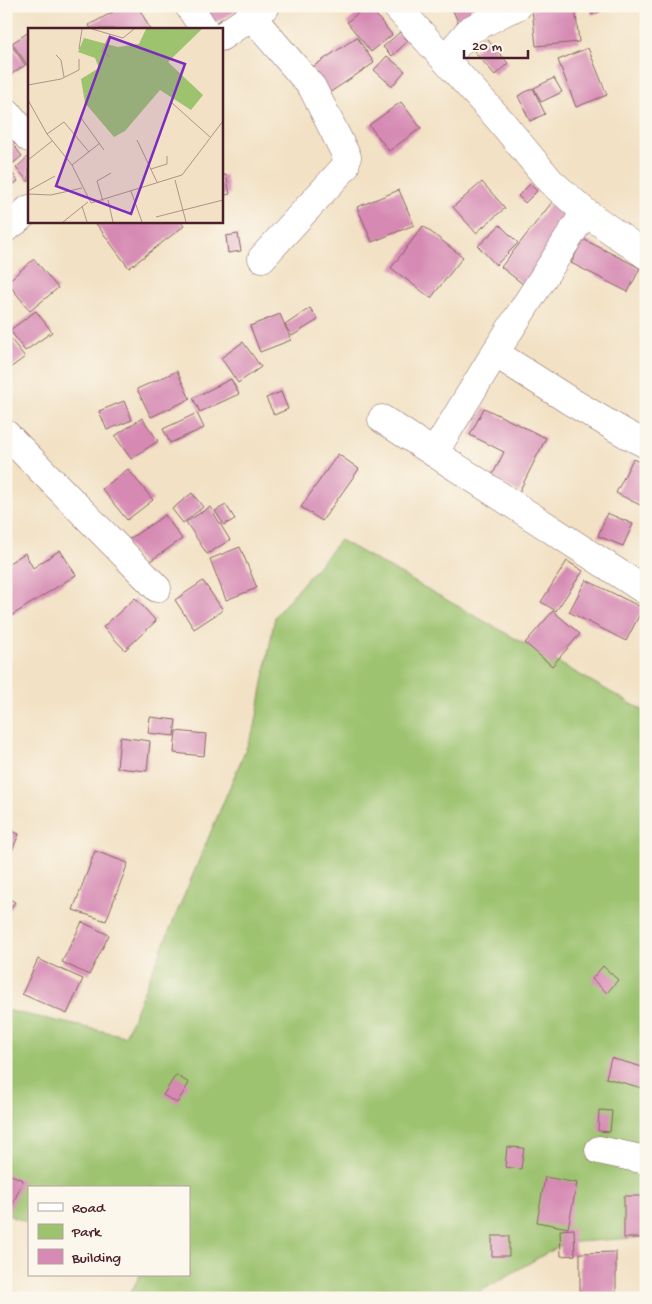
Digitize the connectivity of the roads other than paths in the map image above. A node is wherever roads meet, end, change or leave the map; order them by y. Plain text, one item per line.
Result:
1 (189, 6) edge
2 (396, 6) edge
3 (518, 6) edge
4 (259, 11) edge
5 (203, 28) edge
6 (222, 36) edge
7 (445, 59) junction
8 (6, 111) edge
9 (28, 137) edge
10 (28, 210) edge
11 (585, 212) junction
12 (6, 228) edge
13 (646, 255) edge
14 (262, 258) dead end
15 (495, 353) junction
16 (382, 419) dead end
17 (6, 434) edge
18 (646, 444) edge
19 (434, 453) junction
20 (158, 588) dead end
21 (646, 591) edge
22 (599, 1150) dead end
23 (646, 1160) edge

1 - 5 street
2 - 7 street
3 - 7 street
4 - 6 street
4 - 14 street
7 - 11 street
8 - 9 street
10 - 12 street
11 - 13 street
11 - 15 street
15 - 18 street
15 - 19 street
16 - 19 street
17 - 20 street
19 - 21 street
22 - 23 street

